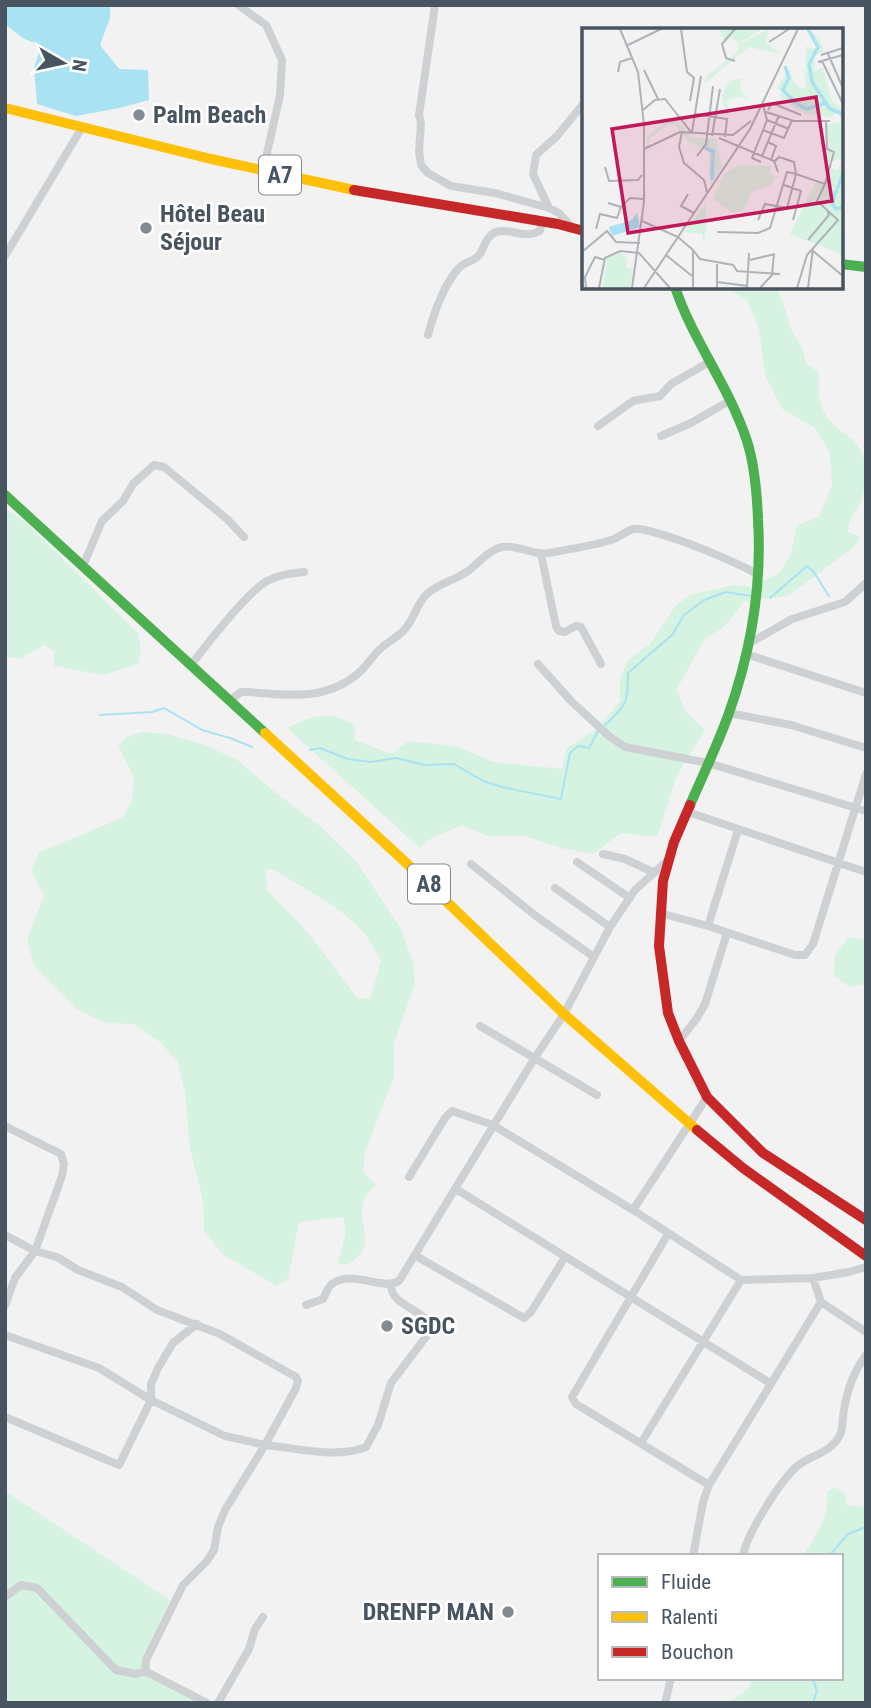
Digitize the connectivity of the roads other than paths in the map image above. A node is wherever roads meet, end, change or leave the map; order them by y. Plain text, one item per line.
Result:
1 (238, 5) edge
2 (435, 5) edge
3 (582, 105) edge
4 (5, 108) edge
5 (81, 129) junction
6 (263, 171) junction
7 (549, 208) junction
8 (542, 222) junction
9 (564, 224) junction
10 (582, 228) edge
11 (5, 256) edge
12 (843, 257) edge
13 (866, 260) edge
14 (843, 264) edge
15 (866, 267) edge
16 (676, 289) edge
17 (428, 335) dead end
18 (712, 361) junction
19 (731, 400) junction
20 (598, 426) dead end
21 (661, 436) dead end
22 (5, 495) edge
23 (244, 537) dead end
24 (541, 554) junction
25 (83, 566) junction
26 (304, 572) dead end
27 (759, 575) junction
28 (866, 583) edge
29 (747, 649) junction
30 (538, 664) dead end
31 (601, 664) dead end
32 (190, 666) junction
33 (866, 693) edge
34 (229, 701) junction
35 (729, 713) junction
36 (866, 748) edge
37 (708, 763) junction
38 (866, 774) edge
39 (855, 809) junction
40 (866, 811) edge
41 (688, 812) junction
42 (738, 830) junction
43 (603, 854) dead end
44 (668, 860) junction
45 (577, 862) dead end
46 (837, 863) junction
47 (471, 864) dead end
48 (653, 872) junction
49 (866, 872) edge
50 (555, 888) dead end
51 (629, 898) junction
52 (660, 913) junction
53 (708, 926) junction
54 (610, 927) junction
55 (727, 933) junction
56 (594, 957) junction
57 (564, 1014) junction
58 (480, 1026) dead end
59 (679, 1041) junction
60 (534, 1059) junction
61 (597, 1095) dead end
62 (707, 1097) junction
63 (493, 1125) junction
64 (690, 1125) junction
65 (5, 1126) edge
66 (408, 1177) dead end
67 (456, 1189) junction
68 (633, 1210) junction
69 (866, 1220) edge
70 (668, 1234) junction
71 (5, 1235) edge
72 (35, 1251) junction
73 (416, 1256) junction
74 (866, 1256) edge
75 (565, 1257) junction
76 (866, 1267) edge
77 (813, 1278) junction
78 (741, 1280) junction
79 (391, 1284) junction
80 (631, 1297) junction
81 (821, 1302) junction
82 (306, 1305) dead end
83 (5, 1306) edge
84 (197, 1324) junction
85 (866, 1332) edge
86 (5, 1335) edge
87 (703, 1342) junction
88 (866, 1355) edge
89 (770, 1383) junction
90 (151, 1400) junction
91 (5, 1417) edge
92 (642, 1443) junction
93 (265, 1445) junction
94 (709, 1486) junction
95 (693, 1554) edge
96 (744, 1554) edge
97 (5, 1597) edge
98 (262, 1617) dead end
99 (145, 1671) junction
100 (671, 1680) edge
101 (207, 1703) edge
102 (218, 1703) edge
103 (665, 1703) edge

1 - 6 street
2 - 7 street
3 - 7 street
4 - 5 main road, A7
5 - 6 main road, A7
5 - 11 street
6 - 8 main road, A7
7 - 9 street
8 - 9 main road, A7
8 - 17 street
9 - 10 main road, A7
12 - 13 main road
14 - 15 main road
16 - 18 main road
18 - 19 main road
18 - 20 street
19 - 21 street
19 - 27 main road
22 - 25 main road, A8
23 - 25 street
24 - 27 street
24 - 31 street
24 - 34 street
25 - 32 main road, A8
26 - 32 street
27 - 29 main road
28 - 29 street
29 - 33 street
29 - 35 main road
30 - 37 street
32 - 34 main road, A8
34 - 57 main road, A8
35 - 36 street
35 - 37 main road
37 - 39 street
37 - 41 main road
38 - 39 street
39 - 40 street
39 - 46 street
41 - 42 street
41 - 44 main road
42 - 46 street
42 - 53 street
43 - 48 street
44 - 48 street
44 - 52 main road
45 - 51 street
46 - 49 street
46 - 55 street
47 - 56 street
48 - 51 street
50 - 54 street
51 - 54 street
52 - 53 street
52 - 59 main road
53 - 55 street
54 - 56 street
55 - 59 street
56 - 57 street
57 - 60 street
57 - 64 main road, A8
58 - 60 street
59 - 62 main road
60 - 61 street
60 - 63 street
62 - 64 street
62 - 69 main road
63 - 66 street
63 - 67 street
63 - 68 street
64 - 68 street
64 - 74 main road, A8
65 - 72 street
67 - 73 street
67 - 75 street
68 - 70 street
70 - 78 street
70 - 80 street
71 - 72 street
72 - 83 street
72 - 84 street
73 - 75 street
73 - 79 street
75 - 80 street
76 - 77 street
77 - 78 street
77 - 81 street
78 - 87 street
79 - 82 street
79 - 93 street
80 - 87 street
80 - 92 street
81 - 85 street
81 - 89 street
84 - 90 street
84 - 93 street
86 - 90 street
87 - 89 street
87 - 92 street
88 - 96 street
89 - 94 street
90 - 91 street
90 - 93 street
92 - 94 street
93 - 99 street
94 - 95 street
97 - 99 street
98 - 102 street
99 - 101 street
100 - 103 street

